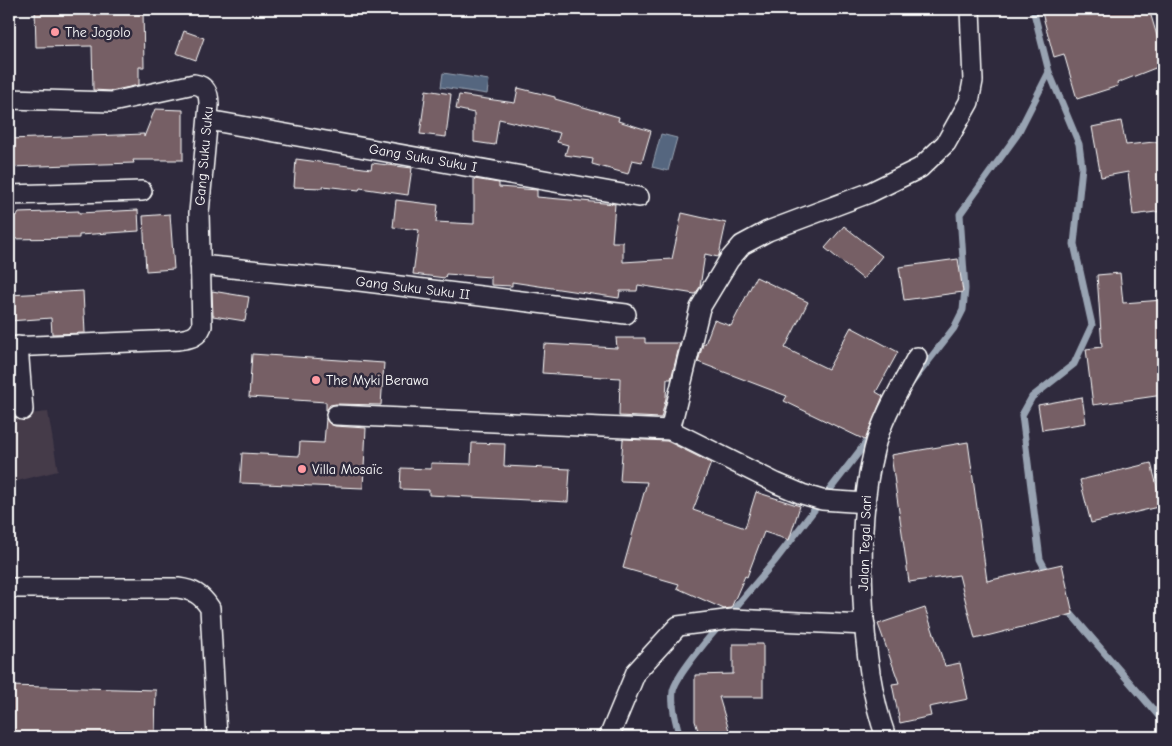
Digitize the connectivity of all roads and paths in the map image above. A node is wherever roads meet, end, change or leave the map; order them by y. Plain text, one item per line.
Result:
1 (970, 9) edge
2 (9, 99) edge
3 (208, 120) junction
4 (142, 191) dead end
5 (9, 194) edge
6 (639, 196) dead end
7 (200, 265) junction
8 (626, 314) dead end
9 (13, 346) edge
10 (917, 357) dead end
11 (24, 410) dead end
12 (336, 415) dead end
13 (670, 430) junction
14 (866, 503) junction
15 (9, 588) edge
16 (865, 624) junction
17 (217, 737) edge
18 (609, 737) edge
19 (886, 737) edge

1 - 13 street
2 - 3 street, Gang Suku Suku
3 - 6 street, Gang Suku Suku I
3 - 7 street, Gang Suku Suku
4 - 5 street
7 - 8 street, Gang Suku Suku II
7 - 9 street, Gang Suku Suku
9 - 11 street
10 - 14 street, Jalan Tegal Sari
12 - 13 street
13 - 14 street
14 - 16 street, Jalan Tegal Sari
15 - 17 street
16 - 18 street
16 - 19 street, Jalan Tegal Sari

